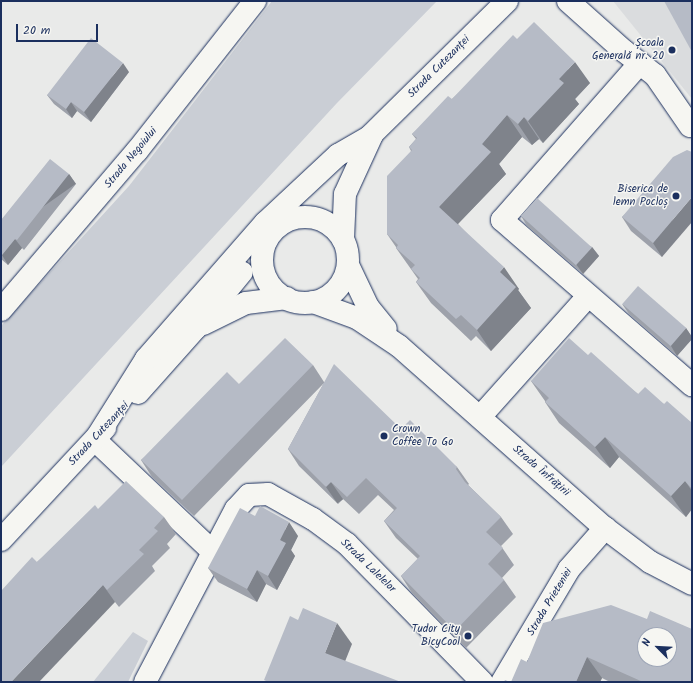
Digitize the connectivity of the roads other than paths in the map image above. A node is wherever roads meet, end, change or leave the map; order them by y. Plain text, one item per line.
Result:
1 (255, 1) edge
2 (507, 1) edge
3 (568, 1) edge
4 (640, 63) junction
5 (690, 126) dead end
6 (372, 135) junction
7 (285, 222) junction
8 (343, 239) junction
9 (267, 241) junction
10 (348, 265) junction
11 (588, 296) junction
12 (287, 298) junction
13 (313, 302) junction
14 (1, 310) edge
15 (196, 328) junction
16 (399, 346) junction
17 (692, 385) edge
18 (480, 417) junction
19 (95, 440) junction
20 (606, 528) junction
21 (1, 540) edge
22 (212, 551) junction
23 (692, 584) edge
24 (145, 682) edge
25 (482, 682) edge
26 (502, 682) edge

1 - 14 street, Strada Negoiului
2 - 6 street, Strada Cutezanței
3 - 4 street
4 - 5 street
4 - 11 street
6 - 7 street, Strada Cutezanței
6 - 8 street, Strada Cutezanței
6 - 19 street
7 - 8 street
7 - 9 street
8 - 10 street
9 - 12 street
9 - 15 street, Strada Cutezanței
10 - 13 street
10 - 16 street, Strada Înfrățirii
11 - 17 street
11 - 18 street
12 - 13 street
12 - 15 street, Strada Cutezanței
13 - 16 street, Strada Înfrățirii
15 - 19 street, Strada Cutezanței
16 - 18 street, Strada Înfrățirii
18 - 20 street, Strada Înfrățirii
19 - 21 street, Strada Cutezanței
19 - 22 street
20 - 23 street, Strada Înfrățirii
20 - 26 street, Strada Prieteniei
22 - 24 street, Strada Lalelelor
22 - 25 street, Strada Lalelelor

